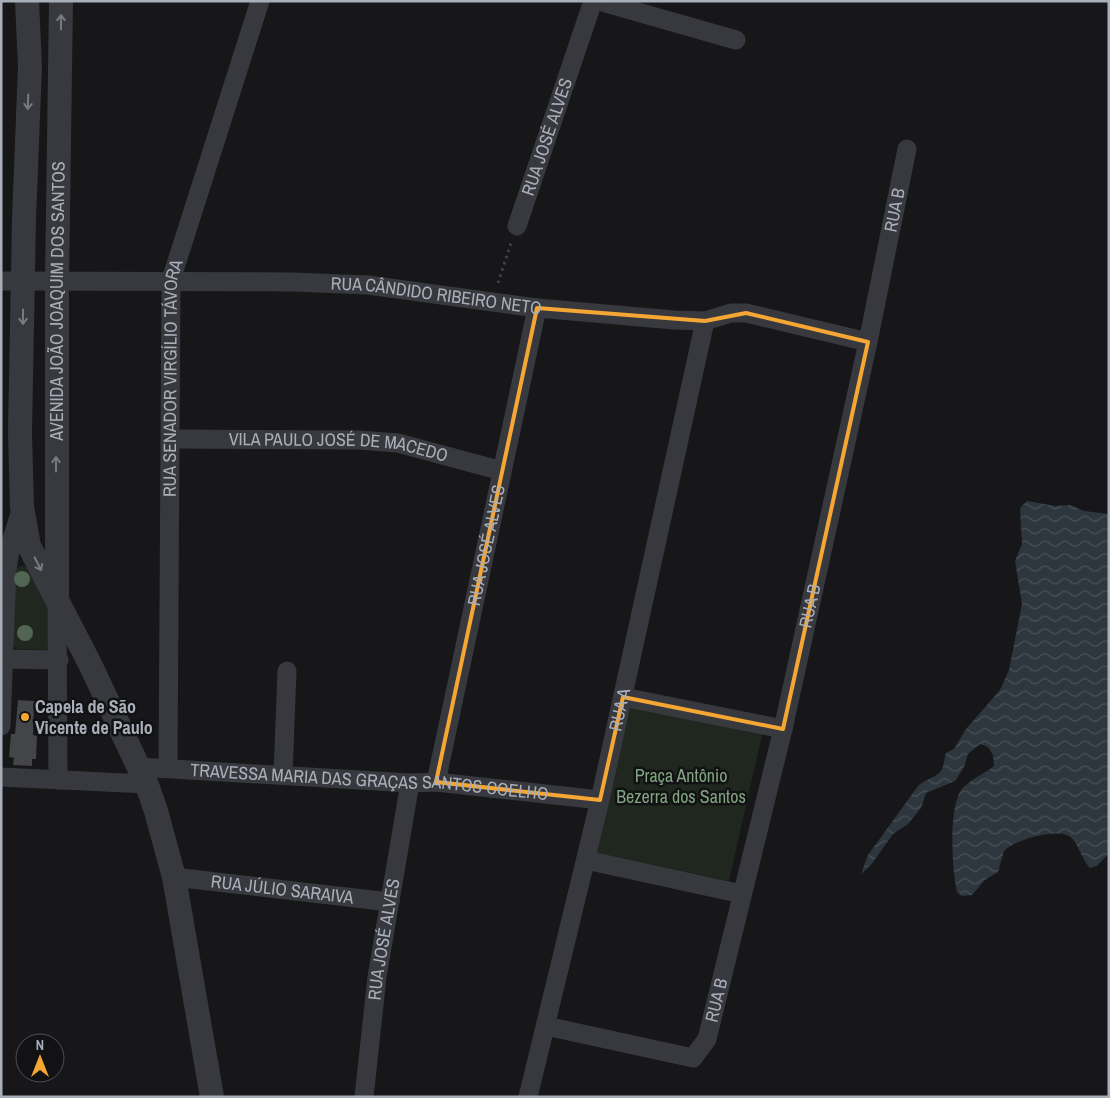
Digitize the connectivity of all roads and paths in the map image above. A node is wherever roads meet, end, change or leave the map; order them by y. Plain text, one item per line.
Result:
1 (27, 1) edge
2 (60, 1) edge
3 (260, 1) edge
4 (593, 1) edge
5 (599, 1) edge
6 (736, 40) dead end
7 (60, 58) junction
8 (30, 66) junction
9 (907, 149) dead end
10 (516, 226) joint
11 (171, 280) junction
12 (12, 281) edge
13 (57, 281) junction
14 (491, 302) junction
15 (537, 308) junction
16 (705, 321) junction
17 (868, 342) junction
18 (171, 439) junction
19 (502, 471) junction
20 (57, 492) junction
21 (22, 499) junction
22 (57, 600) junction
23 (4, 659) junction
24 (59, 660) junction
25 (287, 671) dead end
26 (623, 697) junction
27 (1, 726) edge
28 (783, 729) junction
29 (168, 768) junction
30 (142, 775) junction
31 (283, 775) junction
32 (1, 777) edge
33 (58, 780) junction
34 (436, 782) junction
35 (410, 783) junction
36 (600, 800) junction
37 (586, 860) junction
38 (174, 877) junction
39 (742, 894) junction
40 (390, 902) junction
41 (546, 1026) junction
42 (212, 1097) edge
43 (364, 1097) edge
44 (528, 1097) edge

1 - 8 street, AVENIDA JOÃO JOAQUIM DOS SANTOS
7 -> 2 street, AVENIDA JOÃO JOAQUIM DOS SANTOS
3 - 11 street, RUA SENADOR VIRGÍLIO TÁVORA
4 - 10 street, RUA JOSÉ ALVES
5 - 6 street
7 - 8 street
7 - 13 street, AVENIDA JOÃO JOAQUIM DOS SANTOS
8 -> 12 street, AVENIDA JOÃO JOAQUIM DOS SANTOS
9 - 17 street, RUA B
10 - 14 path
11 - 13 street, RUA CÂNDIDO RIBEIRO NETO
11 - 14 street, RUA CÂNDIDO RIBEIRO NETO
11 - 18 street, RUA SENADOR VIRGÍLIO TÁVORA
12 - 13 street, RUA CÂNDIDO RIBEIRO NETO
12 -> 21 street, AVENIDA JOÃO JOAQUIM DOS SANTOS
20 -> 13 street, AVENIDA JOÃO JOAQUIM DOS SANTOS
14 - 15 street, RUA CÂNDIDO RIBEIRO NETO
15 - 16 street, RUA CÂNDIDO RIBEIRO NETO
15 - 19 street, RUA JOSÉ ALVES
16 - 17 street, RUA CÂNDIDO RIBEIRO NETO
16 - 26 street, RUA A
17 - 28 street, RUA B
18 - 19 street, VILA PAULO JOSÉ DE MACEDO
18 - 29 street, RUA SENADOR VIRGÍLIO TÁVORA
19 - 34 street, RUA JOSÉ ALVES
20 - 21 street
20 - 22 street, AVENIDA JOÃO JOAQUIM DOS SANTOS
21 -> 22 street, AVENIDA JOÃO JOAQUIM DOS SANTOS
21 - 23 street, AVENIDA JOÃO JOAQUIM DOS SANTOS
22 - 24 street, AVENIDA JOÃO JOAQUIM DOS SANTOS
22 - 30 street
23 - 24 street
23 - 27 street, AVENIDA JOÃO JOAQUIM DOS SANTOS
24 - 33 street, AVENIDA JOÃO JOAQUIM DOS SANTOS
25 - 31 street
26 - 28 street
26 - 36 street, RUA A
28 - 39 street, RUA B
29 - 30 street, TRAVESSA MARIA DAS GRAÇAS SANTOS COELHO
29 - 31 street, TRAVESSA MARIA DAS GRAÇAS SANTOS COELHO
30 - 33 street, TRAVESSA MARIA DAS GRAÇAS SANTOS COELHO
30 - 38 street
31 - 35 street, TRAVESSA MARIA DAS GRAÇAS SANTOS COELHO
32 - 33 street, TRAVESSA MARIA DAS GRAÇAS SANTOS COELHO
34 - 35 street, TRAVESSA MARIA DAS GRAÇAS SANTOS COELHO
34 - 36 street, TRAVESSA MARIA DAS GRAÇAS SANTOS COELHO
35 - 40 street, RUA JOSÉ ALVES
36 - 37 street, RUA A
37 - 39 street
37 - 41 street, RUA A
38 - 40 street, RUA JÚLIO SARAIVA
38 - 42 street
39 - 41 street, RUA B
40 - 43 street, RUA JOSÉ ALVES
41 - 44 street, RUA A

